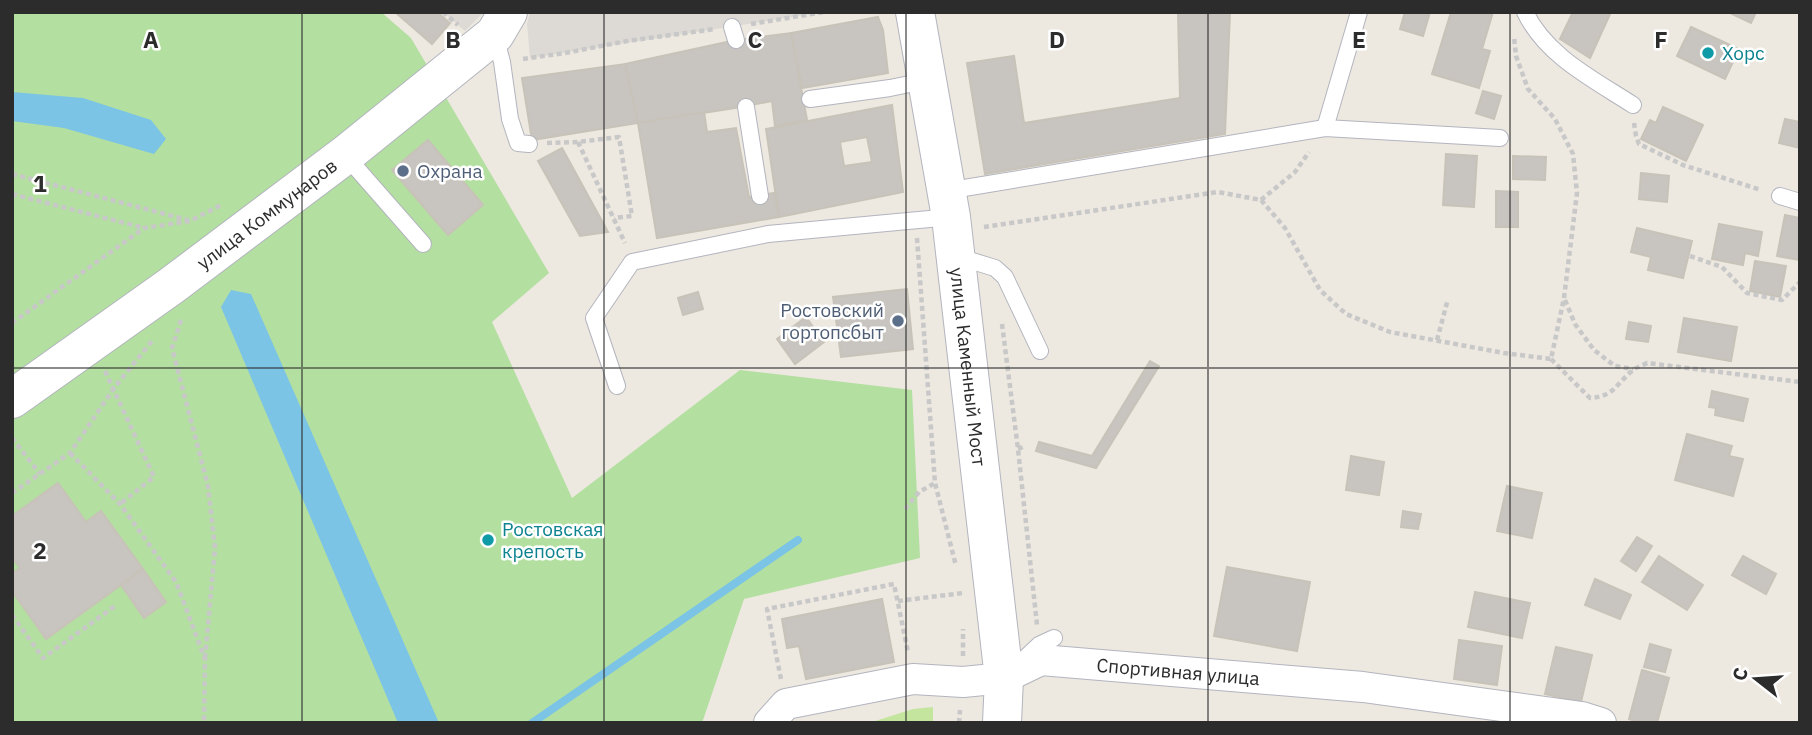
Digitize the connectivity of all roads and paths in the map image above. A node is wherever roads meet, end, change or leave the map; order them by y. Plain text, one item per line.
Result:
1 (824, 12) edge
2 (915, 12) edge
3 (1359, 12) edge
4 (1525, 12) edge
5 (501, 23) edge
6 (734, 34) dead end
7 (1514, 34) dead end
8 (929, 80) junction
9 (810, 99) dead end
10 (1633, 105) joint
11 (746, 107) dead end
12 (1325, 128) junction
13 (1500, 138) dead end
14 (578, 142) junction
15 (529, 144) joint
16 (345, 155) junction
17 (12, 174) edge
18 (12, 194) edge
19 (760, 196) dead end
20 (1780, 196) joint
21 (1261, 200) junction
22 (1800, 202) edge
23 (227, 203) dead end
24 (948, 214) junction
25 (614, 218) junction
26 (190, 221) junction
27 (145, 228) junction
28 (620, 230) dead end
29 (423, 244) dead end
30 (956, 256) junction
31 (1690, 256) dead end
32 (1800, 282) edge
33 (1564, 298) junction
34 (1448, 299) dead end
35 (184, 310) dead end
36 (12, 323) edge
37 (1437, 341) junction
38 (1040, 351) dead end
39 (1551, 359) junction
40 (1634, 369) junction
41 (104, 370) dead end
42 (1800, 382) edge
43 (617, 386) dead end
44 (12, 398) edge
45 (12, 438) edge
46 (1025, 446) dead end
47 (1018, 449) dead end
48 (40, 474) junction
49 (935, 483) junction
50 (12, 494) edge
51 (120, 504) junction
52 (905, 509) dead end
53 (957, 568) dead end
54 (898, 601) junction
55 (963, 605) dead end
56 (115, 606) dead end
57 (12, 615) edge
58 (963, 618) dead end
59 (1054, 638) dead end
60 (205, 659) junction
61 (1004, 678) junction
62 (913, 679) junction
63 (963, 681) junction
64 (777, 713) edge
65 (204, 723) edge
66 (959, 723) edge
67 (1002, 723) edge
68 (1601, 723) edge

1 - 6 path
2 - 8 street, улица Каменный Мост
3 - 12 lane
4 - 10 lane
5 - 15 lane
5 - 16 street, улица Коммунаров
7 - 33 path
8 - 9 lane
8 - 24 street, улица Каменный Мост
10 - 20 path
11 - 19 lane
12 - 13 lane
12 - 21 path
12 - 24 lane
14 - 15 path
14 - 25 path
14 - 25 path
16 - 29 lane
16 - 44 street, улица Коммунаров
17 - 26 path
18 - 27 path
20 - 22 lane
21 - 24 path
21 - 37 path
23 - 26 path
24 - 30 street, улица Каменный Мост
24 - 43 lane
24 - 49 path
25 - 28 path
26 - 27 path
27 - 36 path
30 - 38 lane
30 - 61 street, улица Каменный Мост
31 - 32 path
33 - 39 path
33 - 40 path
34 - 37 path
35 - 60 path
37 - 39 path
39 - 40 path
40 - 42 path
41 - 51 path
45 - 48 path
46 - 47 path
48 - 50 path
48 - 51 path
49 - 52 path
49 - 53 path
51 - 60 path
54 - 55 path
54 - 62 path
54 - 64 path
56 - 57 path
58 - 63 path
59 - 61 lane
60 - 65 path
61 - 63 street, Спортивная улица
61 - 67 street, улица Каменный Мост
61 - 68 street, Спортивная улица
62 - 63 street, Спортивная улица
62 - 64 street, Спортивная улица
63 - 66 path

